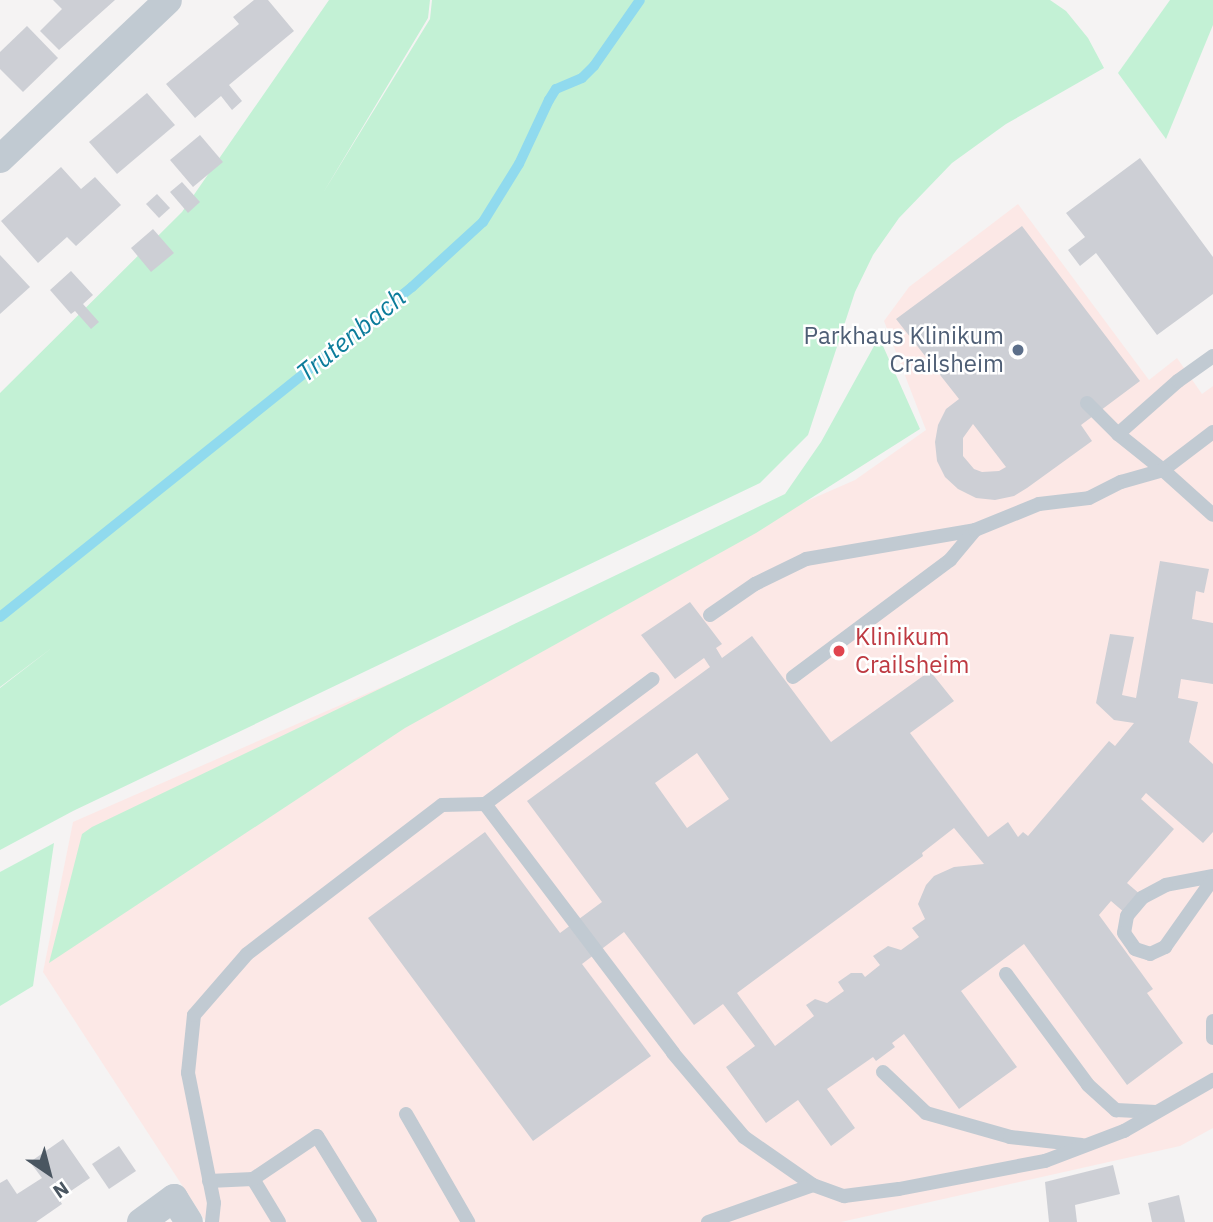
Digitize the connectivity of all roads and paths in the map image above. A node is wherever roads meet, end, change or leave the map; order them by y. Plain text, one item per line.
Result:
1 (168, 0) edge
2 (0, 159) edge
3 (1213, 356) edge
4 (1087, 403) dead end
5 (1213, 432) edge
6 (1118, 434) junction
7 (1163, 470) junction
8 (1213, 515) edge
9 (975, 530) junction
10 (710, 615) dead end
11 (793, 677) dead end
12 (653, 679) dead end
13 (485, 804) junction
14 (1213, 877) edge
15 (1006, 974) dead end
16 (1213, 1021) edge
17 (1213, 1038) edge
18 (883, 1072) dead end
19 (1213, 1080) edge
20 (1158, 1113) junction
21 (406, 1114) dead end
22 (1084, 1146) junction
23 (253, 1179) junction
24 (209, 1181) junction
25 (813, 1185) junction
26 (181, 1210) edge
27 (141, 1222) edge
28 (212, 1222) edge
29 (279, 1222) edge
30 (370, 1222) edge
31 (468, 1222) edge
32 (708, 1222) edge

1 - 2 street
3 - 6 lane
4 - 6 lane
5 - 7 lane
6 - 7 lane
7 - 8 lane
7 - 9 lane
9 - 10 lane
9 - 11 lane
12 - 13 lane
13 - 24 lane
13 - 25 lane
14 - 14 lane
15 - 20 lane
16 - 17 lane
18 - 22 lane
19 - 20 lane
20 - 22 lane
21 - 31 lane
22 - 25 lane
23 - 24 lane
23 - 29 lane
23 - 30 lane
24 - 28 lane
25 - 32 lane
26 - 27 street

